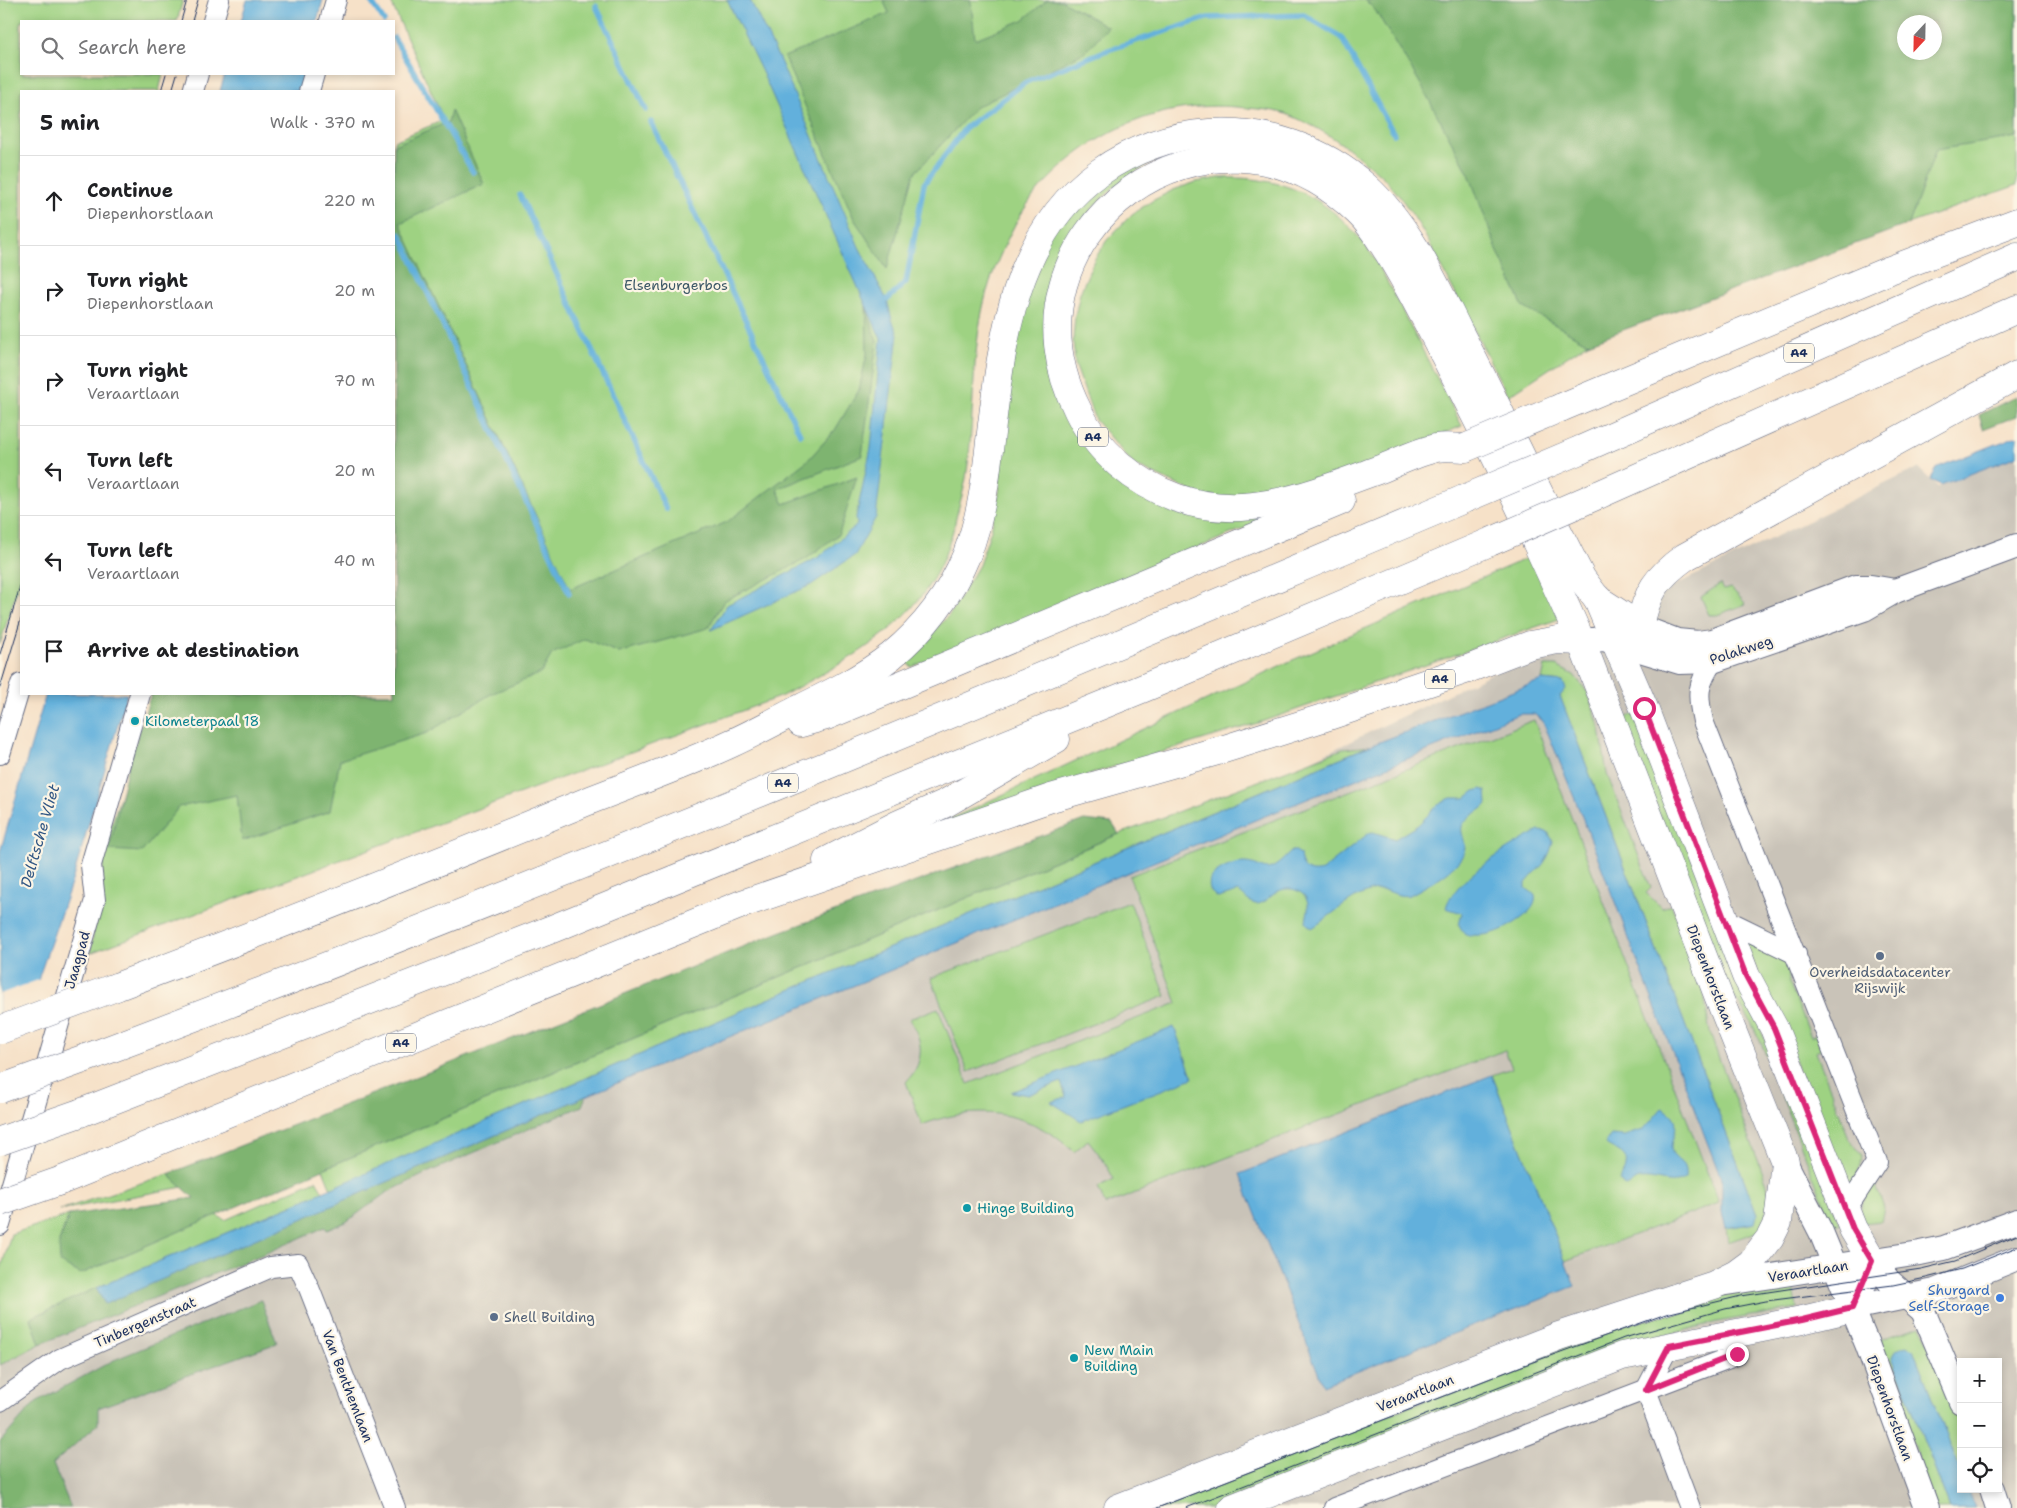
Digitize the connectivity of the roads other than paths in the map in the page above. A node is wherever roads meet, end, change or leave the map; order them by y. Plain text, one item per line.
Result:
1 (219, 0) edge
2 (336, 0) edge
3 (213, 20) edge
4 (330, 20) edge
5 (198, 75) edge
6 (314, 75) edge
7 (192, 90) edge
8 (309, 90) edge
9 (2017, 222) edge
10 (2017, 257) edge
11 (2017, 310) edge
12 (2017, 375) edge
13 (1449, 451) junction
14 (2017, 546) edge
15 (1895, 591) junction
16 (1631, 640) junction
17 (1581, 641) junction
18 (1713, 661) junction
19 (20, 687) edge
20 (1144, 688) junction
21 (140, 695) edge
22 (729, 744) junction
23 (0, 754) edge
24 (742, 904) junction
25 (1724, 919) junction
26 (1796, 954) junction
27 (0, 1030) edge
28 (0, 1088) edge
29 (0, 1141) edge
30 (1785, 1162) junction
31 (0, 1202) edge
32 (1845, 1211) junction
33 (2017, 1221) edge
34 (0, 1225) edge
35 (2017, 1258) edge
36 (1872, 1261) junction
37 (298, 1264) joint
38 (1834, 1266) junction
39 (1714, 1285) junction
40 (1905, 1297) junction
41 (1852, 1308) junction
42 (1669, 1346) junction
43 (1737, 1354) dead end
44 (1646, 1390) junction
45 (1957, 1392) edge
46 (0, 1400) edge
47 (1993, 1493) edge
48 (395, 1508) edge
49 (1118, 1508) edge
50 (1232, 1508) edge
51 (1334, 1508) edge
52 (1690, 1508) edge
53 (1927, 1508) edge
54 (1998, 1508) edge

1 - 3 street
2 - 4 street
5 - 7 street
6 - 8 street
9 - 13 main road, A4, bridge
10 - 28 main road, A4, bridge
11 - 20 main road, A4, bridge
12 - 16 main road
13 - 17 main road, A4
13 - 22 main road, A4
14 - 15 street, Polakweg
15 - 16 street, Polakweg
15 - 18 street, Polakweg
16 - 17 street, Polakweg
16 - 18 street, Polakweg
16 - 22 main road, A4
16 - 25 main road
17 - 24 main road, A4
17 - 30 main road, Diepenhorstlaan
18 - 26 street
19 - 23 street
20 - 24 main road, A4
20 - 29 main road, A4, bridge
21 - 34 street, Jaagpad
22 - 27 main road, A4, bridge
24 - 31 main road, A4, bridge
25 - 26 street
25 - 32 main road
26 - 32 street
30 - 38 street, Diepenhorstlaan
30 - 39 main road, Veraartlaan
32 - 36 main road
33 - 36 street, Veraartlaan
35 - 40 street
36 - 38 street, Veraartlaan
36 - 40 street
36 - 41 main road
37 - 46 street, Tinbergenstraat
37 - 48 street, Van Benthemlaan
38 - 39 street, Veraartlaan
38 - 41 street, Diepenhorstlaan
39 - 49 main road, Veraartlaan
40 - 41 street
40 - 45 street
41 - 42 main road
41 - 53 street, Diepenhorstlaan
42 - 44 street
42 - 50 main road
43 - 44 street
44 - 51 street
44 - 52 street
47 - 54 street

